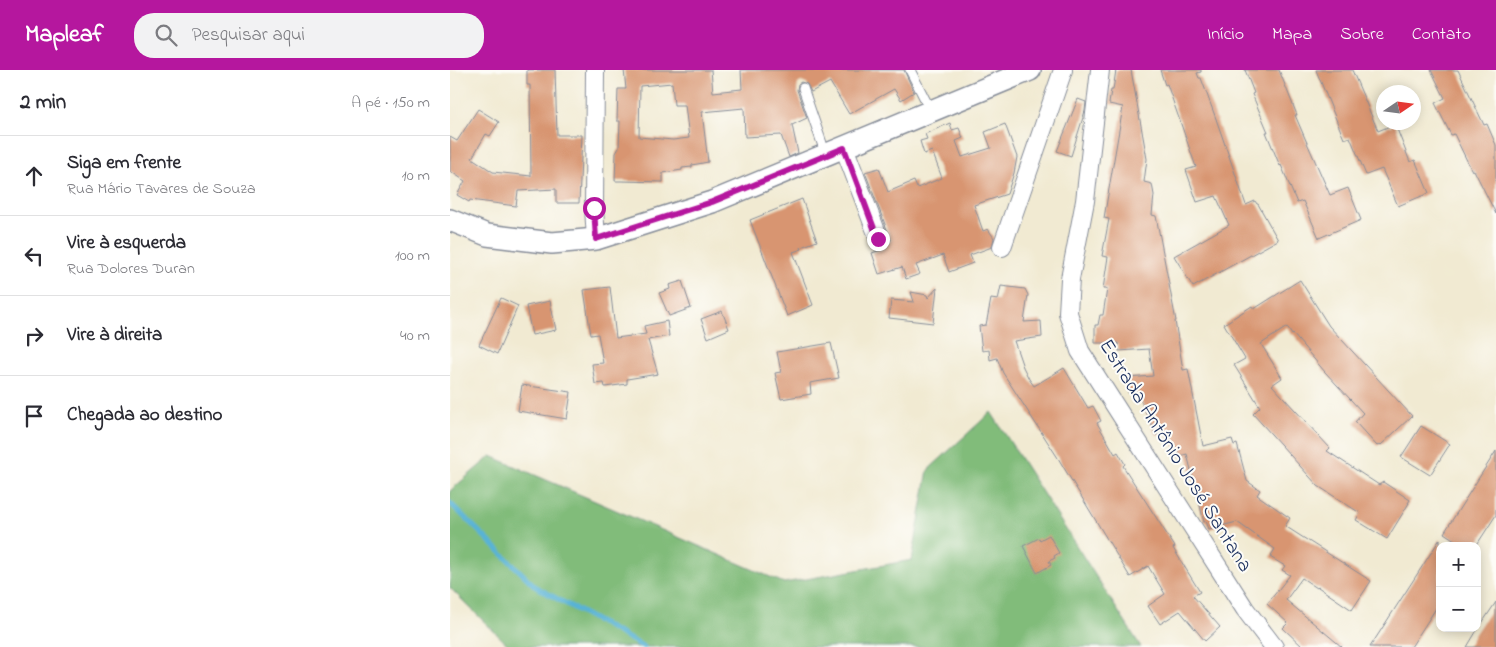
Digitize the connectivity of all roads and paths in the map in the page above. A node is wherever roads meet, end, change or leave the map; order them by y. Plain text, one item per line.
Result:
1 (595, 70) edge
2 (910, 70) edge
3 (1030, 70) edge
4 (1063, 70) edge
5 (1100, 70) edge
6 (803, 88) dead end
7 (931, 111) junction
8 (835, 151) junction
9 (450, 220) edge
10 (596, 239) junction
11 (878, 239) dead end
12 (1002, 248) dead end
13 (1274, 647) edge

1 - 10 street
2 - 7 lane
3 - 7 street
4 - 12 street
5 - 13 street, Estrada Antônio José Santana
6 - 8 lane
7 - 8 street
8 - 10 street
8 - 11 street
9 - 10 street

